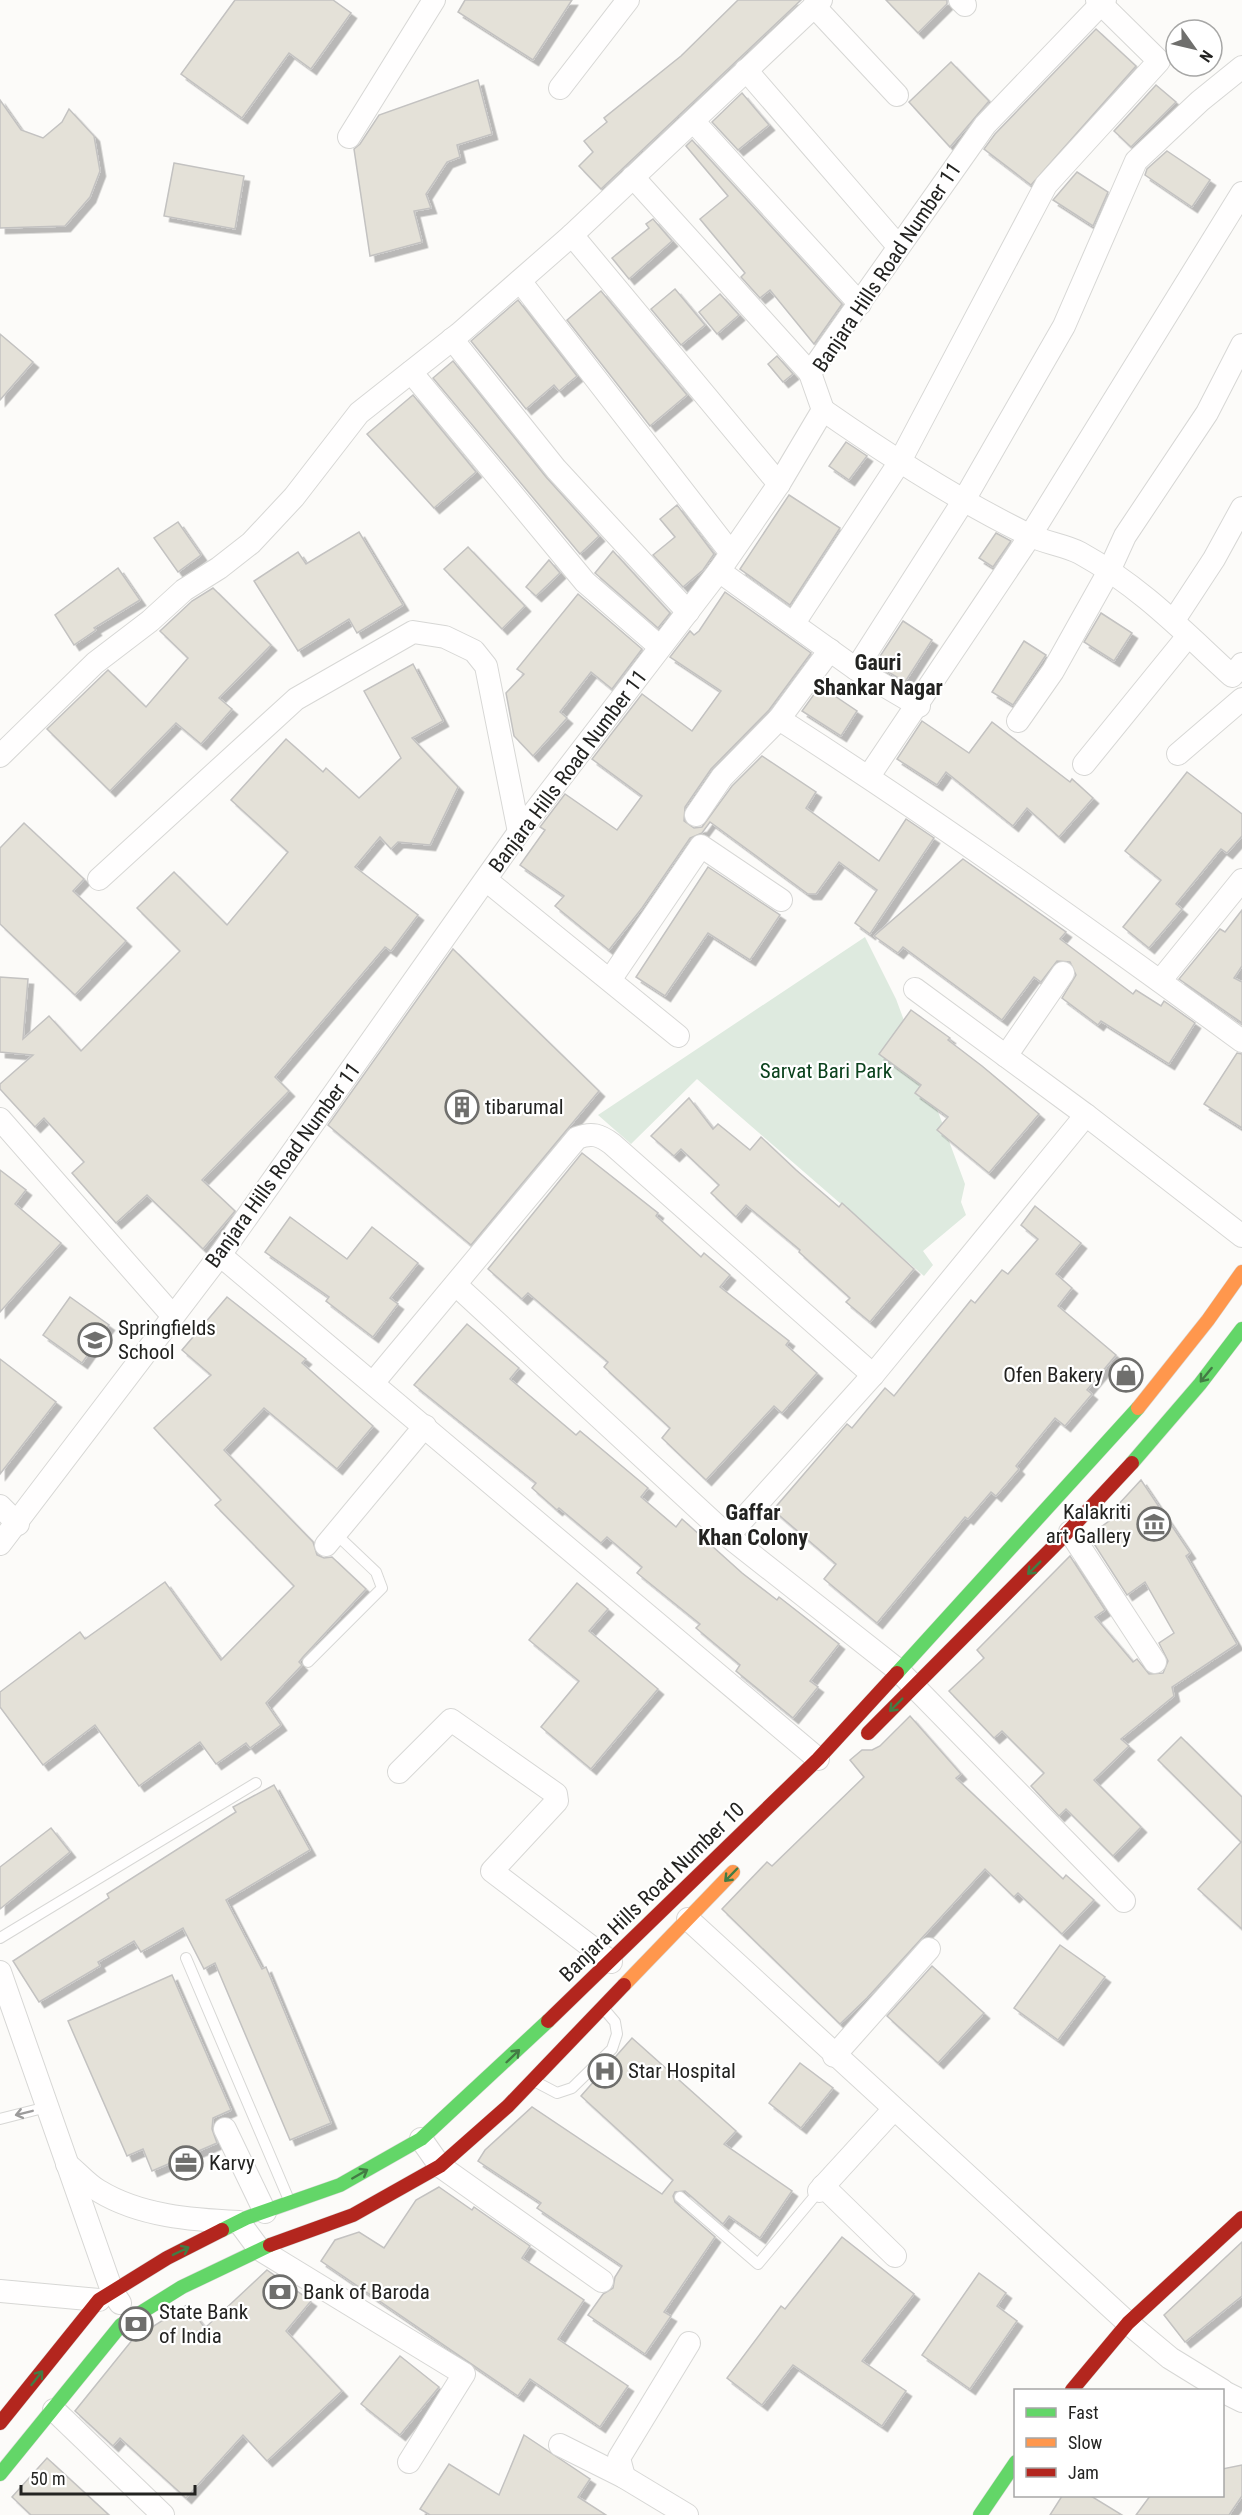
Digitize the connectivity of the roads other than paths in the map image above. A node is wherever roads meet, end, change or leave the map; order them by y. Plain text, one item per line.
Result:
1 (434, 0) edge
2 (628, 0) edge
3 (1101, 1) edge
4 (817, 3) edge
5 (1242, 67) edge
6 (746, 69) junction
7 (560, 88) dead end
8 (897, 95) dead end
9 (694, 122) junction
10 (349, 137) dead end
11 (633, 177) junction
12 (1242, 193) edge
13 (572, 236) junction
14 (898, 246) junction
15 (520, 281) junction
16 (860, 304) junction
17 (452, 339) junction
18 (1242, 345) edge
19 (411, 372) junction
20 (810, 373) junction
21 (823, 410) junction
22 (899, 463) junction
23 (778, 484) junction
24 (964, 500) junction
25 (1242, 508) edge
26 (1030, 536) junction
27 (725, 562) junction
28 (1109, 571) junction
29 (688, 612) junction
30 (794, 623) junction
31 (1181, 628) junction
32 (660, 647) junction
33 (830, 650) junction
34 (856, 669) junction
35 (1239, 675) edge
36 (1242, 699) edge
37 (919, 706) junction
38 (779, 719) junction
39 (1018, 721) dead end
40 (1178, 754) dead end
41 (0, 756) edge
42 (1084, 764) dead end
43 (870, 776) junction
44 (696, 815) dead end
45 (519, 832) junction
46 (99, 879) dead end
47 (486, 880) junction
48 (1242, 880) edge
49 (781, 900) dead end
50 (1063, 973) dead end
51 (610, 980) junction
52 (1160, 981) junction
53 (915, 989) dead end
54 (678, 1036) dead end
55 (1242, 1041) edge
56 (1006, 1056) junction
57 (1086, 1115) junction
58 (0, 1119) edge
59 (1242, 1236) edge
60 (220, 1255) junction
61 (1242, 1272) edge
62 (456, 1285) junction
63 (171, 1315) junction
64 (1242, 1329) edge
65 (873, 1375) junction
66 (373, 1383) junction
67 (425, 1426) junction
68 (0, 1506) edge
69 (18, 1524) junction
70 (1070, 1532) junction
71 (728, 1536) junction
72 (331, 1540) joint
73 (0, 1544) edge
74 (308, 1662) dead end
75 (1155, 1662) dead end
76 (898, 1670) junction
77 (915, 1686) junction
78 (858, 1744) dead end
79 (818, 1759) junction
80 (399, 1772) dead end
81 (256, 1783) dead end
82 (744, 1861) dead end
83 (1124, 1901) dead end
84 (688, 1919) junction
85 (0, 1938) edge
86 (929, 1949) dead end
87 (186, 1958) dead end
88 (611, 1962) junction
89 (0, 1972) edge
90 (5, 2003) edge
91 (603, 2008) junction
92 (834, 2056) junction
93 (533, 2081) junction
94 (47, 2106) junction
95 (894, 2109) junction
96 (0, 2119) edge
97 (225, 2129) dead end
98 (421, 2139) junction
99 (67, 2164) junction
100 (440, 2166) junction
101 (821, 2188) junction
102 (680, 2197) dead end
103 (290, 2203) junction
104 (265, 2212) junction
105 (1242, 2218) edge
106 (239, 2222) junction
107 (259, 2249) junction
108 (895, 2256) dead end
109 (602, 2281) dead end
110 (0, 2291) edge
111 (106, 2296) junction
112 (130, 2320) junction
113 (1128, 2323) junction
114 (689, 2343) dead end
115 (1074, 2389) edge
116 (1219, 2389) edge
117 (1224, 2392) edge
118 (1242, 2401) edge
119 (54, 2410) junction
120 (0, 2423) edge
121 (560, 2445) dead end
122 (409, 2462) dead end
123 (1014, 2465) edge
124 (0, 2474) edge
125 (624, 2478) junction
126 (163, 2515) edge
127 (687, 2515) edge
128 (980, 2515) edge

1 - 10 street
2 - 7 street
3 - 14 street, Banjara Hills Road Number 11
3 - 22 street
4 - 6 street
4 - 8 street
5 - 24 street
6 - 9 street
6 - 14 street
9 - 11 street
9 - 16 street
11 - 13 street
11 - 20 street
12 - 26 street
13 - 15 street
13 - 23 street
14 - 16 street, Banjara Hills Road Number 11
15 - 17 street
15 - 27 street
16 - 20 street, Banjara Hills Road Number 11
17 - 19 street
17 - 29 street
18 - 28 street
19 - 32 street
19 - 41 street
20 - 21 street, Banjara Hills Road Number 11
21 - 22 street
21 - 23 street, Banjara Hills Road Number 11
22 - 24 street
22 - 30 street
23 - 27 street, Banjara Hills Road Number 11
24 - 26 street
24 - 34 street
25 - 31 street
26 - 28 street
26 - 37 street
27 - 29 street, Banjara Hills Road Number 11
27 - 30 street
28 - 31 street
28 - 39 street
29 - 32 street, Banjara Hills Road Number 11
30 - 33 street
31 - 35 street
31 - 42 street
32 - 45 street, Banjara Hills Road Number 11
33 - 34 street
33 - 38 street
34 - 37 street
36 - 40 street
37 - 43 street
38 - 43 street
38 - 44 street
43 - 52 street
45 - 46 street
45 - 47 street, Banjara Hills Road Number 11
47 - 51 street
47 - 60 street, Banjara Hills Road Number 11
48 - 52 street
49 - 51 street
50 - 56 street
51 - 54 street
52 - 55 street
53 - 56 street
56 - 57 street
57 - 59 street
57 - 65 street
58 - 63 street
60 - 63 street, Banjara Hills Road Number 11
60 - 66 street
61 - 76 main road, Banjara Hills Road Number 10
62 - 65 street
62 - 66 street
62 - 71 street
63 - 69 street, Banjara Hills Road Number 11
64 -> 70 main road
65 - 71 street
66 - 67 street
67 - 72 street
67 - 79 street
68 - 69 street
69 - 73 street, Banjara Hills Road Number 11
70 - 75 street
70 -> 77 main road
71 - 76 street
72 - 74 lane
76 - 77 street
76 - 79 main road, Banjara Hills Road Number 10
77 -> 78 main road
77 - 83 street
79 - 88 main road, Banjara Hills Road Number 10
80 - 88 street
81 - 85 lane
82 -> 84 main road, Banjara Hills Road Number 10
84 - 91 main road, Banjara Hills Road Number 10
84 - 92 street
86 - 92 street
87 - 103 lane
98 -> 88 main road, Banjara Hills Road Number 10
89 - 90 street
90 - 94 street
91 - 93 main road, Banjara Hills Road Number 10
91 - 93 lane
92 - 95 street
93 - 100 main road, Banjara Hills Road Number 10
94 -> 96 lane
94 - 99 street
95 - 101 street
95 - 113 street
97 - 104 street
98 - 100 street
103 -> 98 main road, Banjara Hills Road Number 10
99 - 106 street
99 - 111 street
100 - 107 main road, Banjara Hills Road Number 10
100 - 109 street
101 - 102 lane
101 - 108 street
103 - 104 main road, Banjara Hills Road Number 10
104 - 106 main road, Banjara Hills Road Number 10
105 - 113 main road
106 - 107 street
111 -> 106 main road, Banjara Hills Road Number 10
107 - 112 main road, Banjara Hills Road Number 10
107 - 122 street
110 - 111 street
111 - 112 street
120 -> 111 main road, Banjara Hills Road Number 10
112 - 119 main road, Banjara Hills Road Number 10
113 - 115 main road
113 - 116 street
114 - 125 street
117 - 118 street
119 - 124 main road, Banjara Hills Road Number 10
119 - 126 street
121 - 125 street
123 - 128 main road
125 - 127 street

